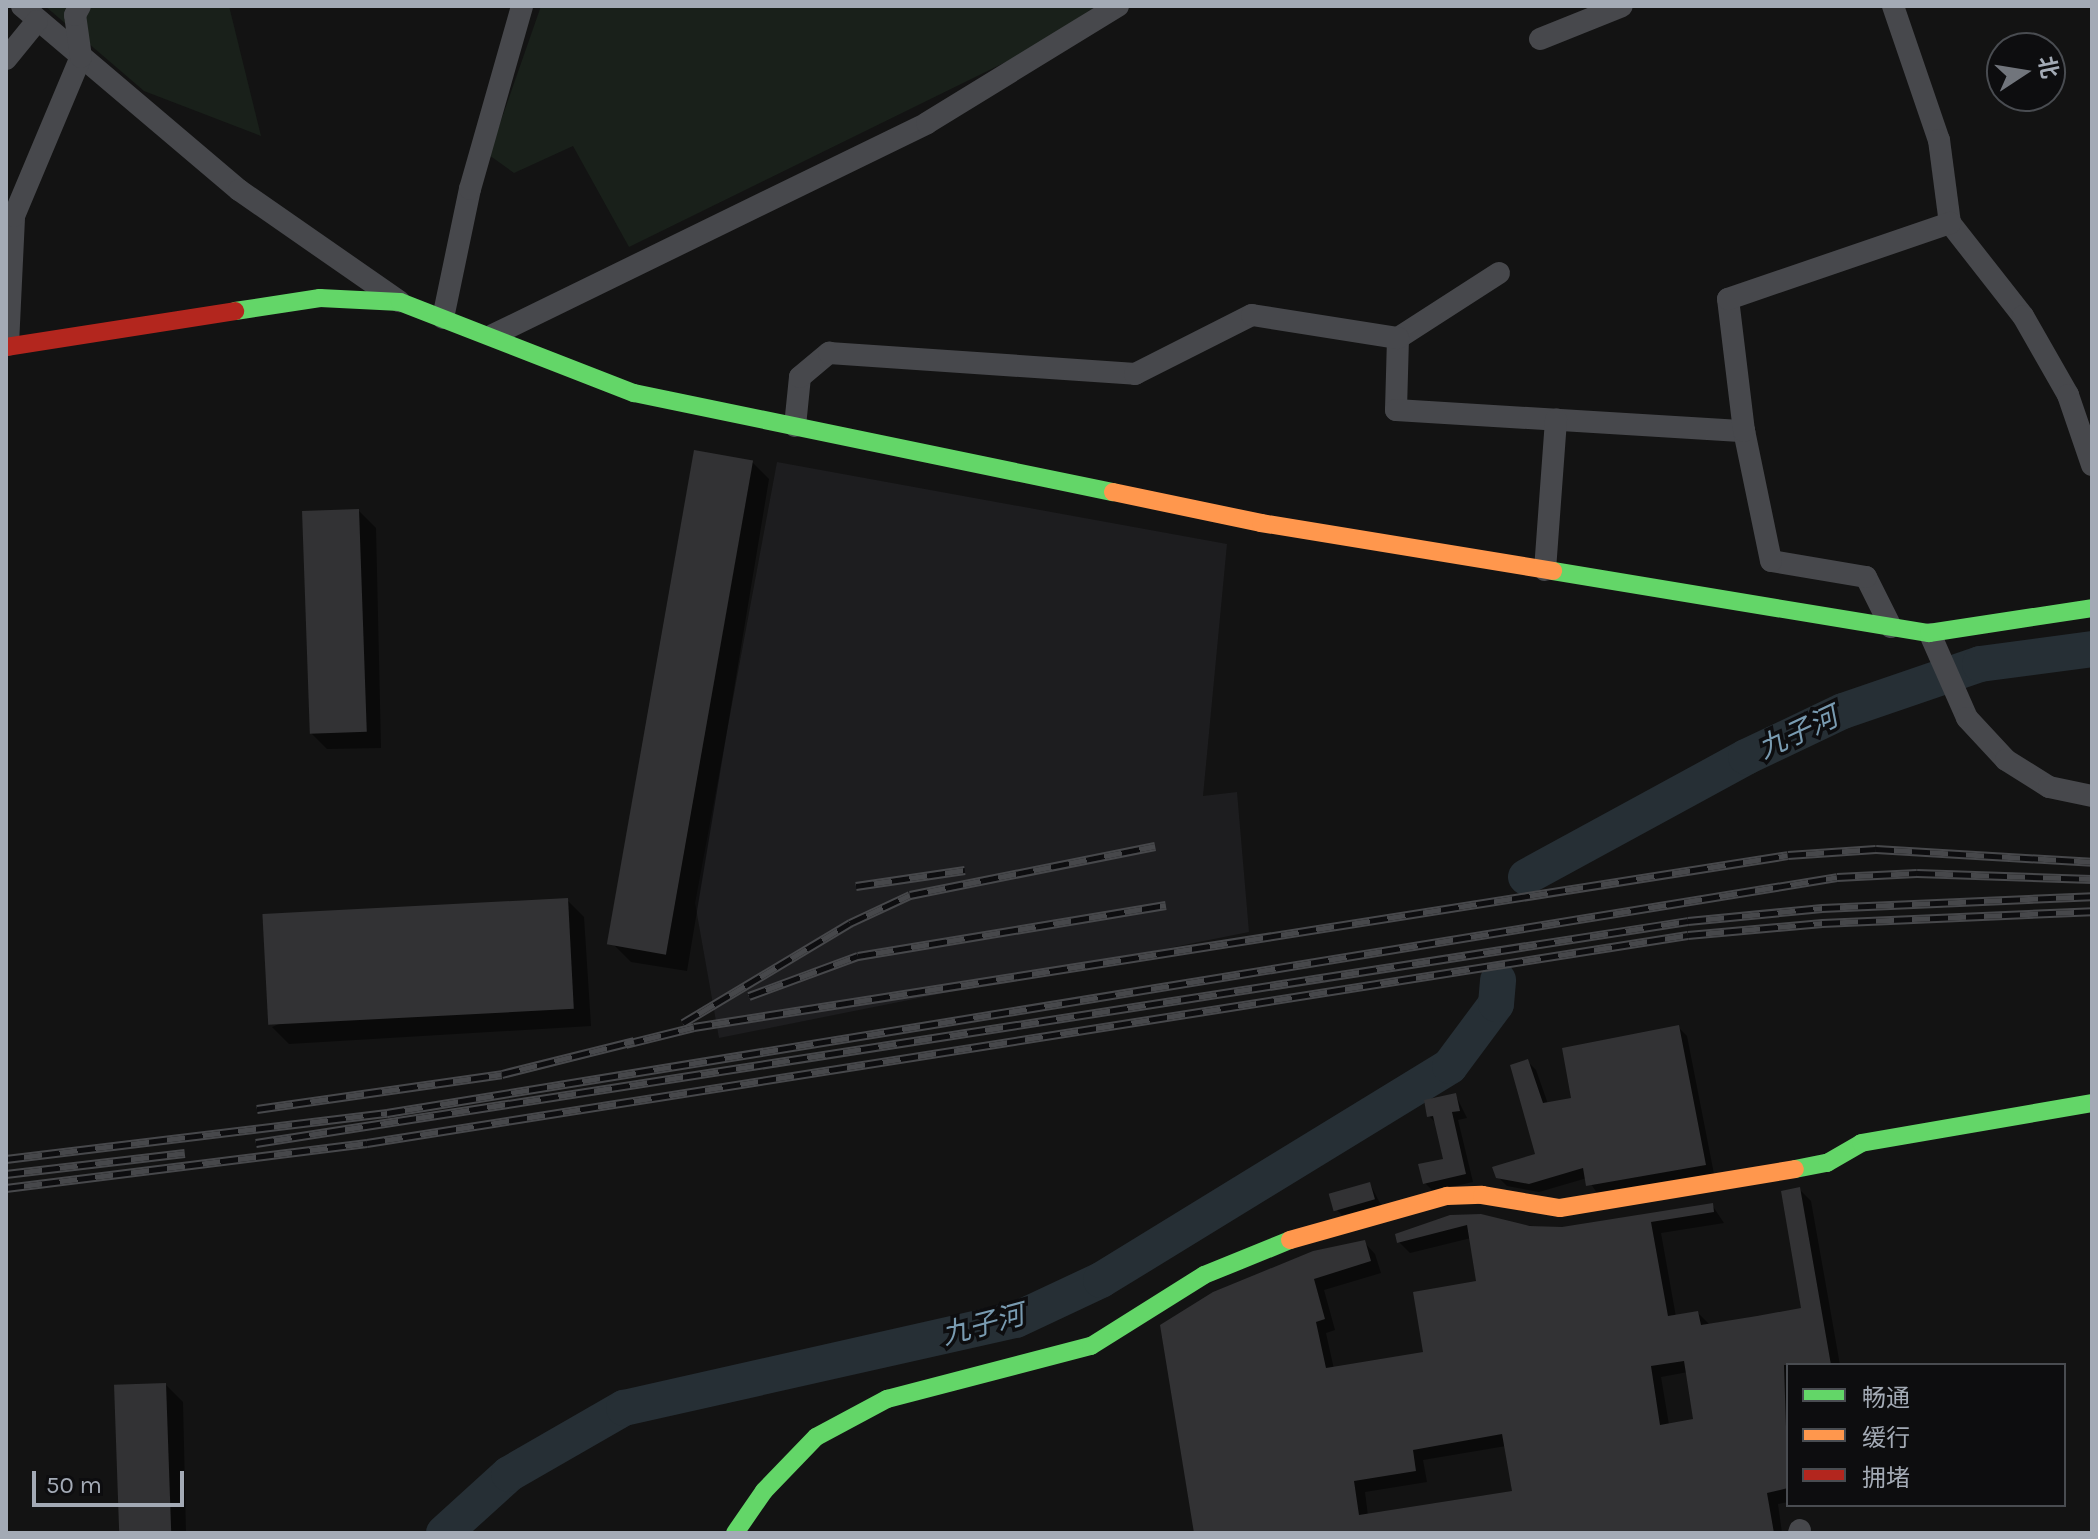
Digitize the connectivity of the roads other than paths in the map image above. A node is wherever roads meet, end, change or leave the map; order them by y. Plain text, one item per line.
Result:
1 (80, 6) edge
2 (522, 6) edge
3 (1118, 6) edge
4 (1622, 6) edge
5 (1893, 6) edge
6 (30, 13) edge
7 (1540, 39) dead end
8 (81, 57) junction
9 (6, 59) edge
10 (1950, 223) junction
11 (1499, 273) dead end
12 (400, 302) junction
13 (443, 318) junction
14 (493, 335) junction
15 (1398, 338) junction
16 (7, 346) edge
17 (1556, 419) junction
18 (795, 426) junction
19 (1744, 431) junction
20 (2092, 465) edge
21 (1545, 570) junction
22 (2092, 608) edge
23 (1891, 627) junction
24 (1930, 634) junction
25 (2092, 796) edge
26 (2092, 1103) edge
27 (735, 1533) edge

1 - 8 street
2 - 13 street
3 - 14 street
4 - 7 street
5 - 10 street
6 - 8 street
6 - 9 street
8 - 12 street
8 - 16 street
10 - 19 street
10 - 20 street
11 - 15 street
12 - 13 street
12 - 16 street
13 - 14 street
14 - 18 street
15 - 17 street
15 - 18 street
17 - 19 street
17 - 21 street
18 - 21 street
19 - 23 street
21 - 23 street
22 - 24 street
23 - 24 street
24 - 25 street
26 - 27 street

